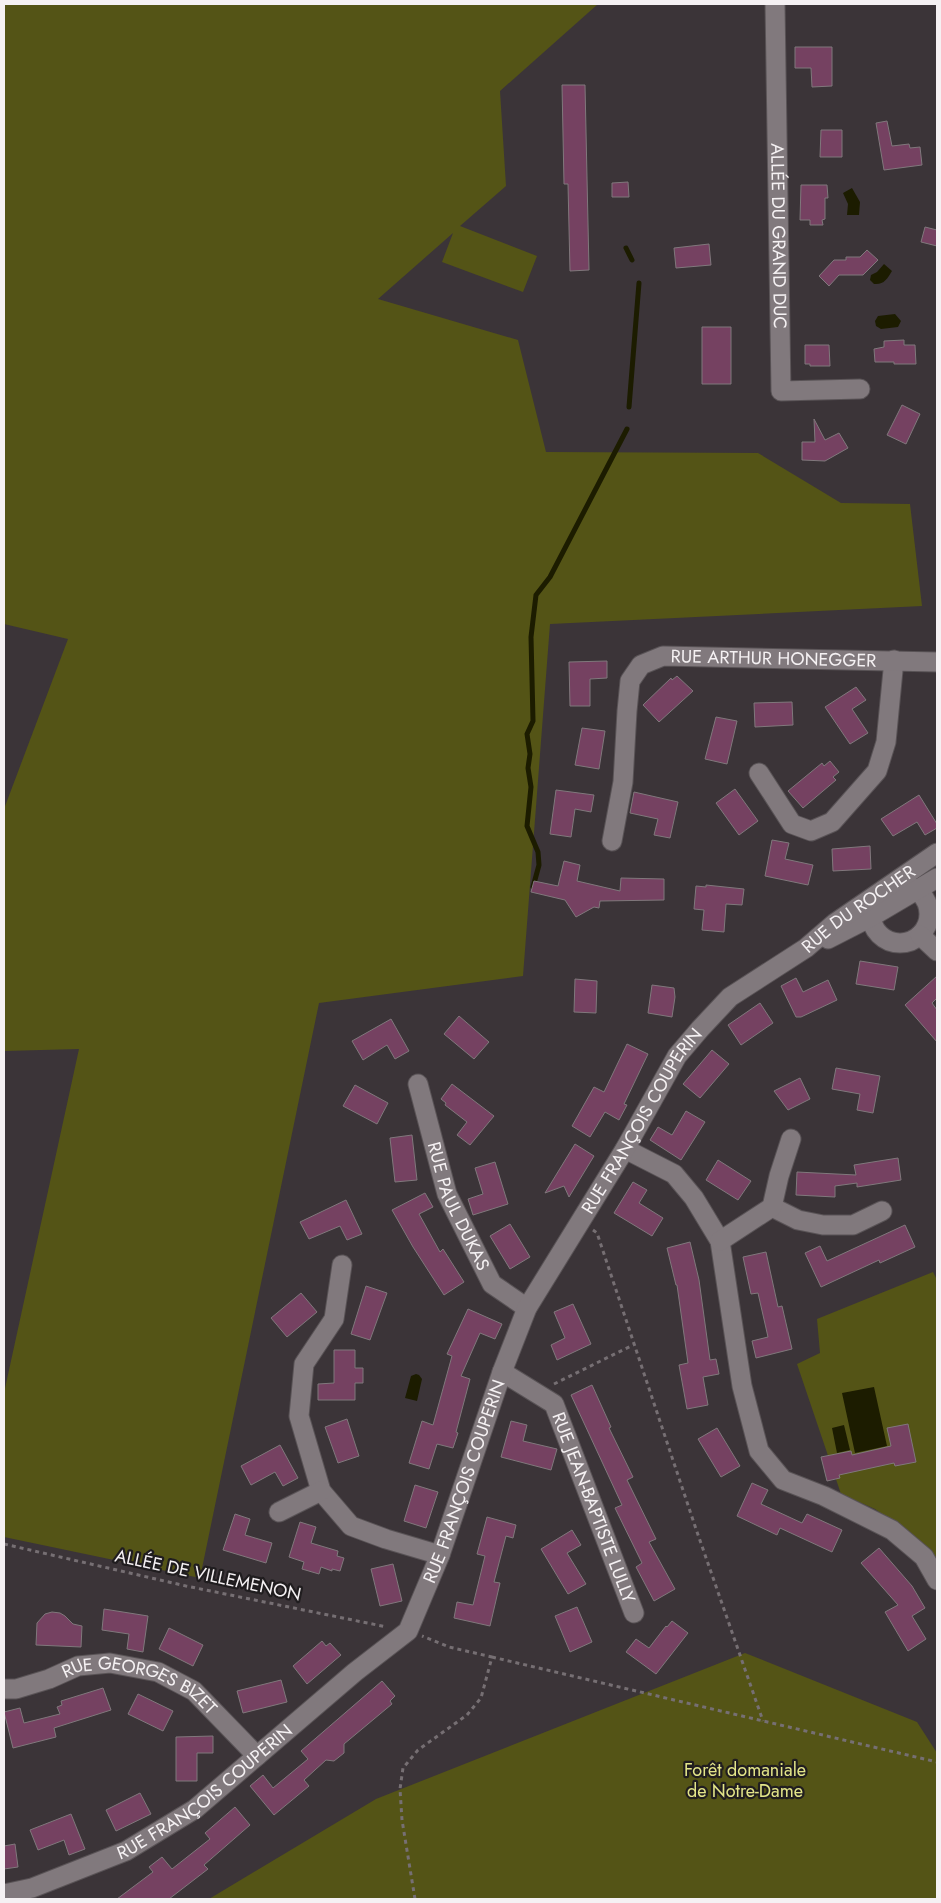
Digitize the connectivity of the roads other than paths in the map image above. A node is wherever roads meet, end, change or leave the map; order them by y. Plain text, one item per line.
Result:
1 (775, 4) edge
2 (860, 388) dead end
3 (894, 660) junction
4 (937, 662) edge
5 (759, 773) dead end
6 (612, 841) dead end
7 (937, 853) edge
8 (937, 878) edge
9 (884, 889) junction
10 (917, 890) junction
11 (871, 917) junction
12 (920, 935) junction
13 (806, 948) junction
14 (937, 950) edge
15 (418, 1084) dead end
16 (792, 1139) dead end
17 (625, 1150) junction
18 (772, 1207) junction
19 (882, 1212) dead end
20 (720, 1241) junction
21 (342, 1265) dead end
22 (527, 1308) junction
23 (502, 1372) junction
24 (321, 1491) junction
25 (279, 1512) dead end
26 (440, 1555) junction
27 (937, 1580) edge
28 (634, 1613) dead end
29 (4, 1689) edge
30 (256, 1756) junction
31 (4, 1894) edge

1 - 2 street, ALLÉE DU GRAND DUC
3 - 4 street, RUE ARTHUR HONEGGER
3 - 5 street
3 - 6 street, RUE ARTHUR HONEGGER
7 - 9 street, RUE DU ROCHER
8 - 10 street, RUE DU ROCHER
9 - 10 street
9 - 11 street
9 - 13 street, RUE DU ROCHER
10 - 11 street, RUE DU ROCHER
10 - 12 street
11 - 12 street
11 - 13 street, RUE DU ROCHER
12 - 14 street
13 - 17 street, RUE FRANÇOIS COUPERIN
15 - 22 street, RUE PAUL DUKAS
16 - 18 street
17 - 20 street
17 - 22 street, RUE FRANÇOIS COUPERIN
18 - 19 street
18 - 20 street
20 - 27 street
21 - 24 street
22 - 23 street, RUE FRANÇOIS COUPERIN
23 - 26 street, RUE FRANÇOIS COUPERIN
23 - 28 street, RUE JEAN-BAPTISTE LULLY
24 - 25 street
24 - 26 street
26 - 30 street, RUE FRANÇOIS COUPERIN
29 - 30 street, RUE GEORGES BIZET
30 - 31 street, RUE FRANÇOIS COUPERIN

